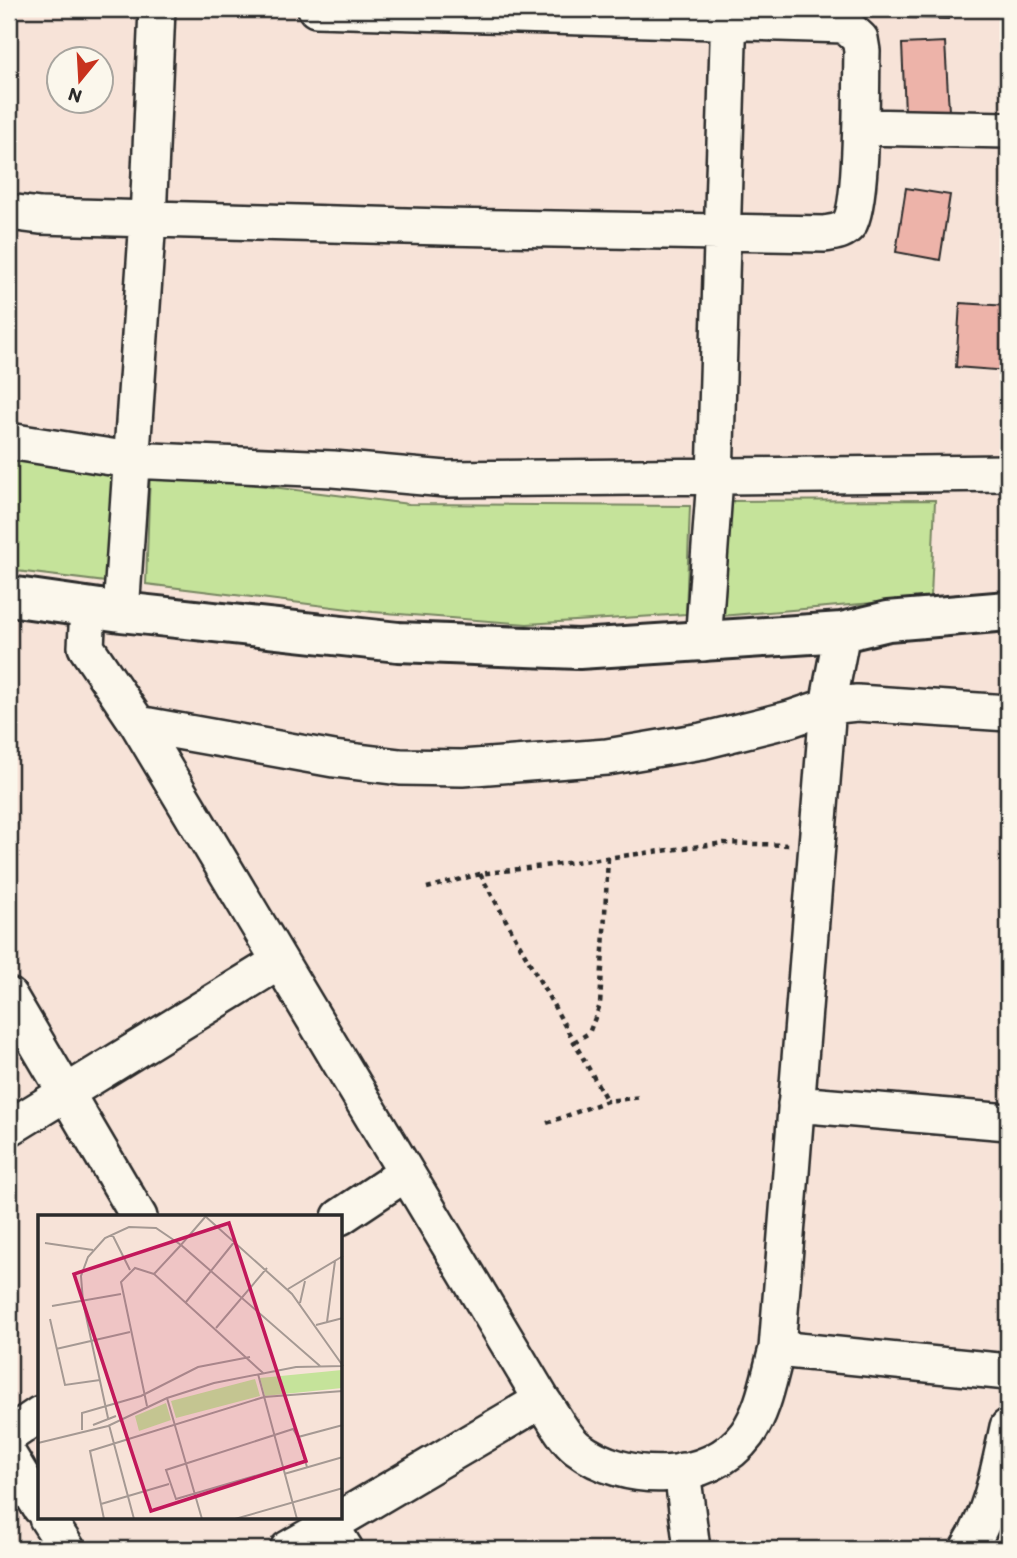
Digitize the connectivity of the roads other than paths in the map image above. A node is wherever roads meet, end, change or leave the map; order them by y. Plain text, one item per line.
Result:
1 (157, 9) edge
2 (316, 9) edge
3 (728, 14) edge
4 (861, 127) junction
5 (1008, 130) edge
6 (9, 212) edge
7 (148, 219) junction
8 (722, 232) junction
9 (9, 441) edge
10 (130, 460) junction
11 (1008, 473) edge
12 (715, 478) junction
13 (9, 596) edge
14 (105, 610) junction
15 (1007, 628) edge
16 (842, 632) junction
17 (704, 643) junction
18 (828, 706) junction
19 (1008, 713) edge
20 (138, 724) junction
21 (278, 963) junction
22 (9, 996) edge
23 (66, 1091) junction
24 (796, 1104) junction
25 (1008, 1122) edge
26 (9, 1128) edge
27 (406, 1173) junction
28 (138, 1215) edge
29 (343, 1215) edge
30 (777, 1349) junction
31 (1008, 1372) edge
32 (542, 1400) junction
33 (38, 1415) edge
34 (1008, 1427) edge
35 (9, 1435) edge
36 (9, 1456) edge
37 (682, 1471) junction
38 (38, 1504) edge
39 (48, 1520) edge
40 (334, 1531) edge
41 (67, 1549) edge
42 (288, 1549) edge
43 (692, 1549) edge
44 (968, 1549) edge

1 - 7 street
2 - 3 street
3 - 4 street
3 - 8 street
4 - 5 street
4 - 8 street
6 - 7 street
7 - 8 street
7 - 10 street
8 - 12 street
9 - 10 street
10 - 12 street
10 - 14 street
11 - 12 street
12 - 17 street
13 - 14 main road
14 - 17 main road
14 - 20 street
15 - 16 main road
16 - 17 main road
16 - 18 street
18 - 19 street
18 - 20 street
18 - 24 street
20 - 21 street
21 - 23 street
21 - 27 street
22 - 23 street
23 - 26 street
23 - 28 street
24 - 25 street
24 - 30 street
27 - 29 street
27 - 32 street
30 - 31 street
30 - 37 street
32 - 37 street
32 - 40 street
33 - 35 street
34 - 44 street
36 - 38 street
37 - 43 street
39 - 41 street
40 - 42 street

